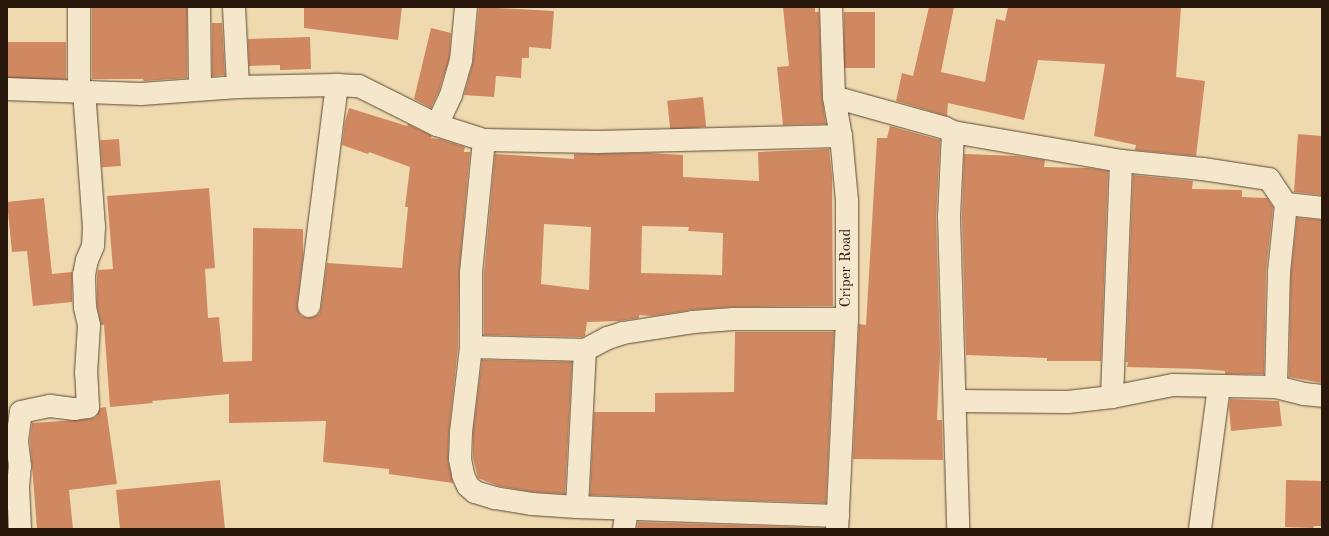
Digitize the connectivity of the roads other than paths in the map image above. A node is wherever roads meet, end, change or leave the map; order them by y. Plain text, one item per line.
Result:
1 (79, 7) edge
2 (199, 7) edge
3 (234, 7) edge
4 (466, 7) edge
5 (831, 7) edge
6 (337, 85) junction
7 (238, 87) junction
8 (7, 89) edge
9 (200, 89) junction
10 (81, 91) junction
11 (834, 97) junction
12 (437, 125) junction
13 (953, 132) junction
14 (841, 136) junction
15 (484, 140) junction
16 (1121, 161) junction
17 (1286, 204) junction
18 (1322, 208) edge
19 (309, 306) dead end
20 (847, 320) junction
21 (471, 347) junction
22 (585, 350) junction
23 (1219, 386) junction
24 (1276, 387) junction
25 (1322, 396) edge
26 (1112, 397) junction
27 (955, 401) junction
28 (577, 507) junction
29 (626, 519) edge
30 (837, 522) edge
31 (20, 529) edge
32 (958, 529) edge
33 (1200, 529) edge

1 - 10 street
2 - 9 street
3 - 7 street
4 - 12 street
5 - 11 street, Criper Road
6 - 7 street
6 - 12 street
6 - 19 street
7 - 9 street
8 - 10 street
9 - 10 street
10 - 31 street
11 - 13 street
11 - 14 street, Criper Road
12 - 15 street
13 - 16 street
13 - 27 street
14 - 15 street
14 - 20 street, Criper Road
15 - 21 street
16 - 17 street
16 - 26 street
17 - 18 street
17 - 24 street
20 - 22 street
20 - 30 street, Criper Road
21 - 22 street
21 - 28 street
22 - 28 street
23 - 24 street
23 - 26 street
23 - 33 street
24 - 25 street
26 - 27 street
27 - 32 street
28 - 29 street
29 - 30 street

